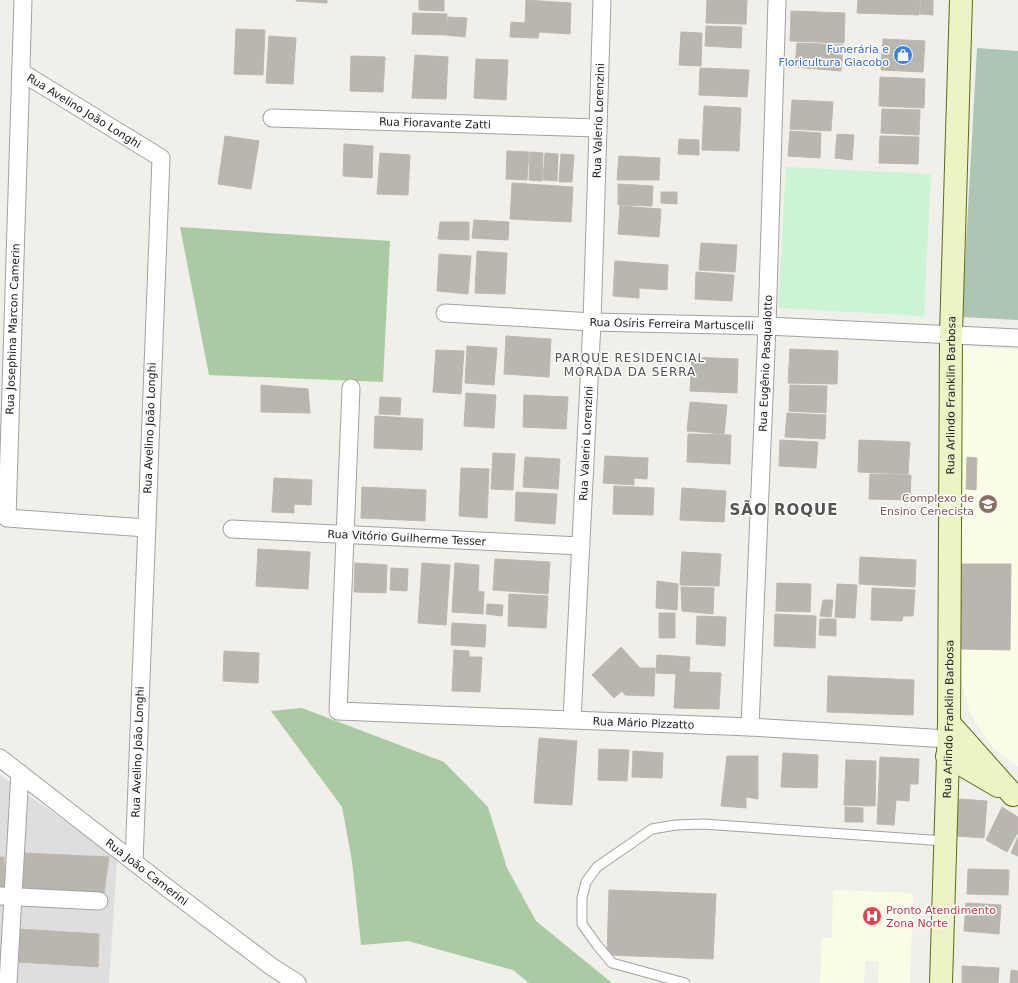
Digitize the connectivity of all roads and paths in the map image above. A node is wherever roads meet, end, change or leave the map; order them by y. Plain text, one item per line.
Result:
1 (23, 0) edge
2 (602, 0) edge
3 (777, 0) edge
4 (961, 0) edge
5 (21, 72) junction
6 (272, 118) dead end
7 (598, 128) junction
8 (445, 313) dead end
9 (592, 322) junction
10 (767, 326) junction
11 (951, 334) junction
12 (1018, 338) edge
13 (351, 388) dead end
14 (146, 528) junction
15 (232, 528) dead end
16 (345, 534) junction
17 (581, 546) junction
18 (572, 720) junction
19 (750, 727) junction
20 (948, 739) junction
21 (0, 758) edge
22 (20, 773) junction
23 (1016, 796) edge
24 (946, 841) junction
25 (134, 862) junction
26 (6, 896) edge
27 (99, 901) dead end
28 (8, 983) edge
29 (297, 983) edge
30 (685, 983) edge
31 (940, 983) edge

1 - 5 street, Rua Josephina Marcon Camerin
2 - 7 street, Rua Valerio Lorenzini
3 - 10 street, Rua Eugênio Pasqualotto
4 - 11 street, Rua Arlindo Franklin Barbosa
5 - 14 street, Rua Avelino João Longhi
5 - 14 street, Rua Josephina Marcon Camerin
6 - 7 street, Rua Fioravante Zatti
7 - 9 street, Rua Valerio Lorenzini
8 - 9 street, Rua Osíris Ferreira Martuscelli
9 - 10 street, Rua Osíris Ferreira Martuscelli
9 - 17 street, Rua Valerio Lorenzini
10 - 11 street, Rua Osíris Ferreira Martuscelli
10 - 19 street, Rua Eugênio Pasqualotto
11 - 12 street, Rua Osíris Ferreira Martuscelli
11 - 20 street, Rua Arlindo Franklin Barbosa
13 - 16 street
14 - 25 street, Rua Avelino João Longhi
15 - 16 street, Rua Vitório Guilherme Tesser
16 - 17 street, Rua Vitório Guilherme Tesser
16 - 18 street, Rua Mário Pizzatto
17 - 18 street, Rua Valerio Lorenzini
18 - 19 street, Rua Mário Pizzatto
19 - 20 street, Rua Mário Pizzatto
20 - 23 street
20 - 23 street
20 - 24 street, Rua Arlindo Franklin Barbosa
21 - 22 street, Rua João Camerini
22 - 25 street, Rua João Camerini
22 - 26 street
24 - 30 lane
24 - 31 street, Rua Arlindo Franklin Barbosa
25 - 29 street, Rua João Camerini
26 - 27 street
26 - 28 street

